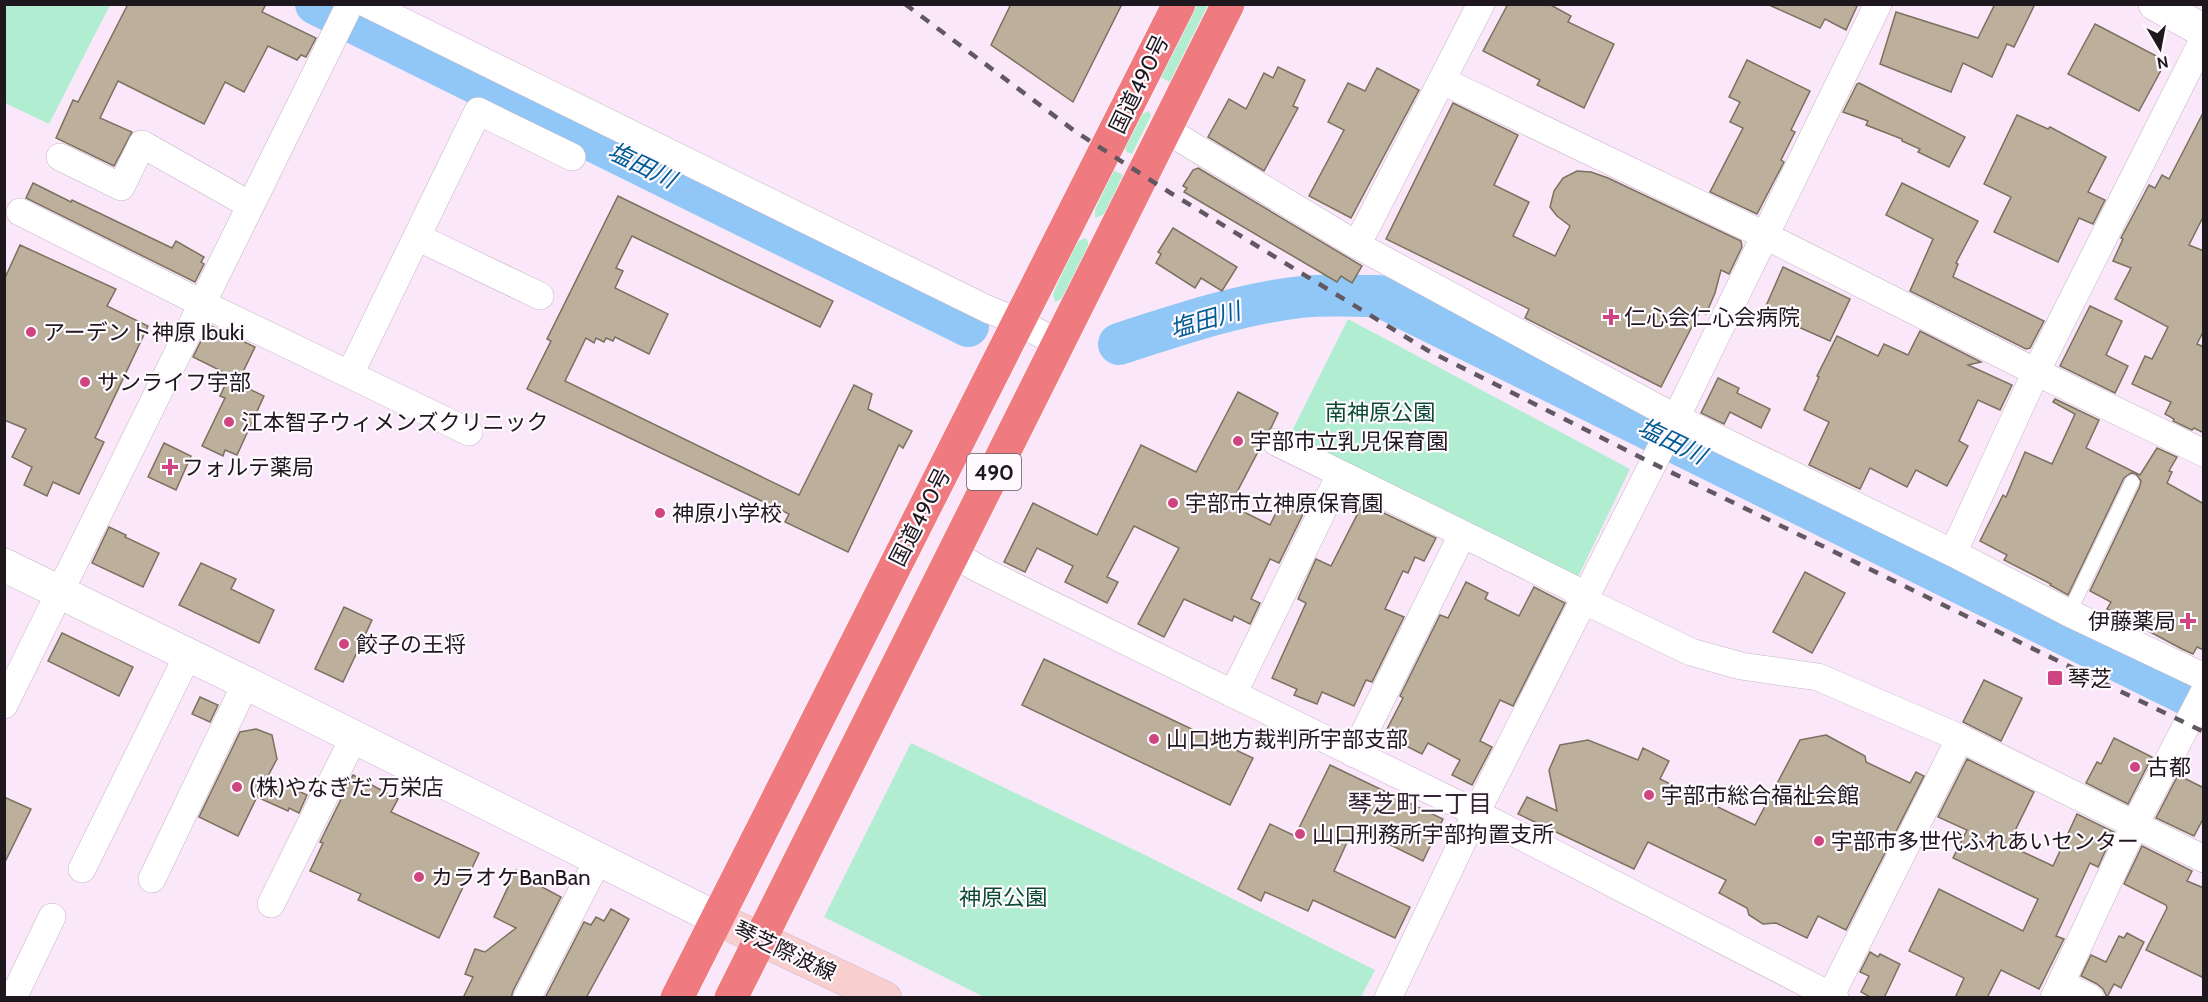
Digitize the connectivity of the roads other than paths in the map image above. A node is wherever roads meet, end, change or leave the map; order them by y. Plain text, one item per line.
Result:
1 (1179, 4) edge
2 (1228, 4) edge
3 (1481, 4) edge
4 (1878, 4) edge
5 (2155, 4) edge
6 (355, 6) edge
7 (2204, 31) edge
8 (2204, 38) edge
9 (1443, 81) junction
10 (1166, 130) junction
11 (60, 157) dead end
12 (572, 157) dead end
13 (250, 205) junction
14 (20, 212) dead end
15 (1766, 236) junction
16 (417, 237) junction
17 (1357, 245) junction
18 (540, 296) dead end
19 (201, 303) junction
20 (1019, 322) junction
21 (1059, 344) junction
22 (2036, 372) junction
23 (350, 374) junction
24 (469, 432) dead end
25 (1669, 432) junction
26 (1276, 442) dead end
27 (2204, 453) edge
28 (1340, 475) junction
29 (2132, 482) dead end
30 (1462, 535) junction
31 (1953, 553) junction
32 (953, 554) junction
33 (4, 565) edge
34 (59, 592) junction
35 (1585, 601) junction
36 (2069, 613) junction
37 (188, 655) junction
38 (2204, 677) edge
39 (246, 683) junction
40 (2204, 692) edge
41 (1233, 694) junction
42 (4, 705) edge
43 (354, 737) junction
44 (1960, 738) junction
45 (1354, 754) junction
46 (1476, 813) junction
47 (2135, 824) junction
48 (2204, 859) edge
49 (598, 860) junction
50 (82, 870) dead end
51 (152, 879) dead end
52 (271, 904) dead end
53 (52, 917) dead end
54 (718, 919) junction
55 (760, 940) junction
56 (2058, 991) edge
57 (1833, 996) edge
58 (13, 998) edge
59 (527, 998) edge
60 (677, 998) edge
61 (731, 998) edge
62 (885, 998) edge
63 (1388, 998) edge
64 (2090, 998) edge

1 - 20 highway, 国道490号 / 490
2 - 10 highway, 国道490号 / 490
3 - 9 street
4 - 15 street
5 - 7 street
6 - 13 street
6 - 20 street
8 - 22 street
9 - 15 street
9 - 17 street
10 - 17 street
10 - 21 highway, 国道490号 / 490
11 - 13 street
12 - 16 street
13 - 19 street
14 - 19 street
15 - 22 street
15 - 25 street
16 - 18 street
16 - 23 street
17 - 25 street
19 - 23 street
19 - 34 street
20 - 21 street
20 - 54 highway, 国道490号 / 490
21 - 32 highway, 国道490号 / 490
22 - 27 street
22 - 31 street
23 - 24 street
25 - 31 street
25 - 35 street
26 - 28 street
28 - 30 street
28 - 41 street
29 - 36 lane
30 - 35 street
30 - 45 street
31 - 36 street
32 - 41 street
32 - 55 highway, 国道490号 / 490
33 - 34 street
34 - 37 street
34 - 42 street
35 - 44 street
35 - 46 street
36 - 38 street
37 - 39 street
37 - 50 street
39 - 43 street
39 - 51 street
40 - 47 street
41 - 45 street
43 - 49 street
43 - 52 street
44 - 47 street
44 - 57 street
45 - 46 street
46 - 57 street
46 - 63 street
47 - 48 street
47 - 56 street
49 - 54 street
49 - 59 street
53 - 58 street
54 - 55 main road, 琴芝際波線
54 - 60 highway, 国道490号 / 490
55 - 61 highway, 国道490号 / 490
55 - 62 main road, 琴芝際波線
56 - 64 street

